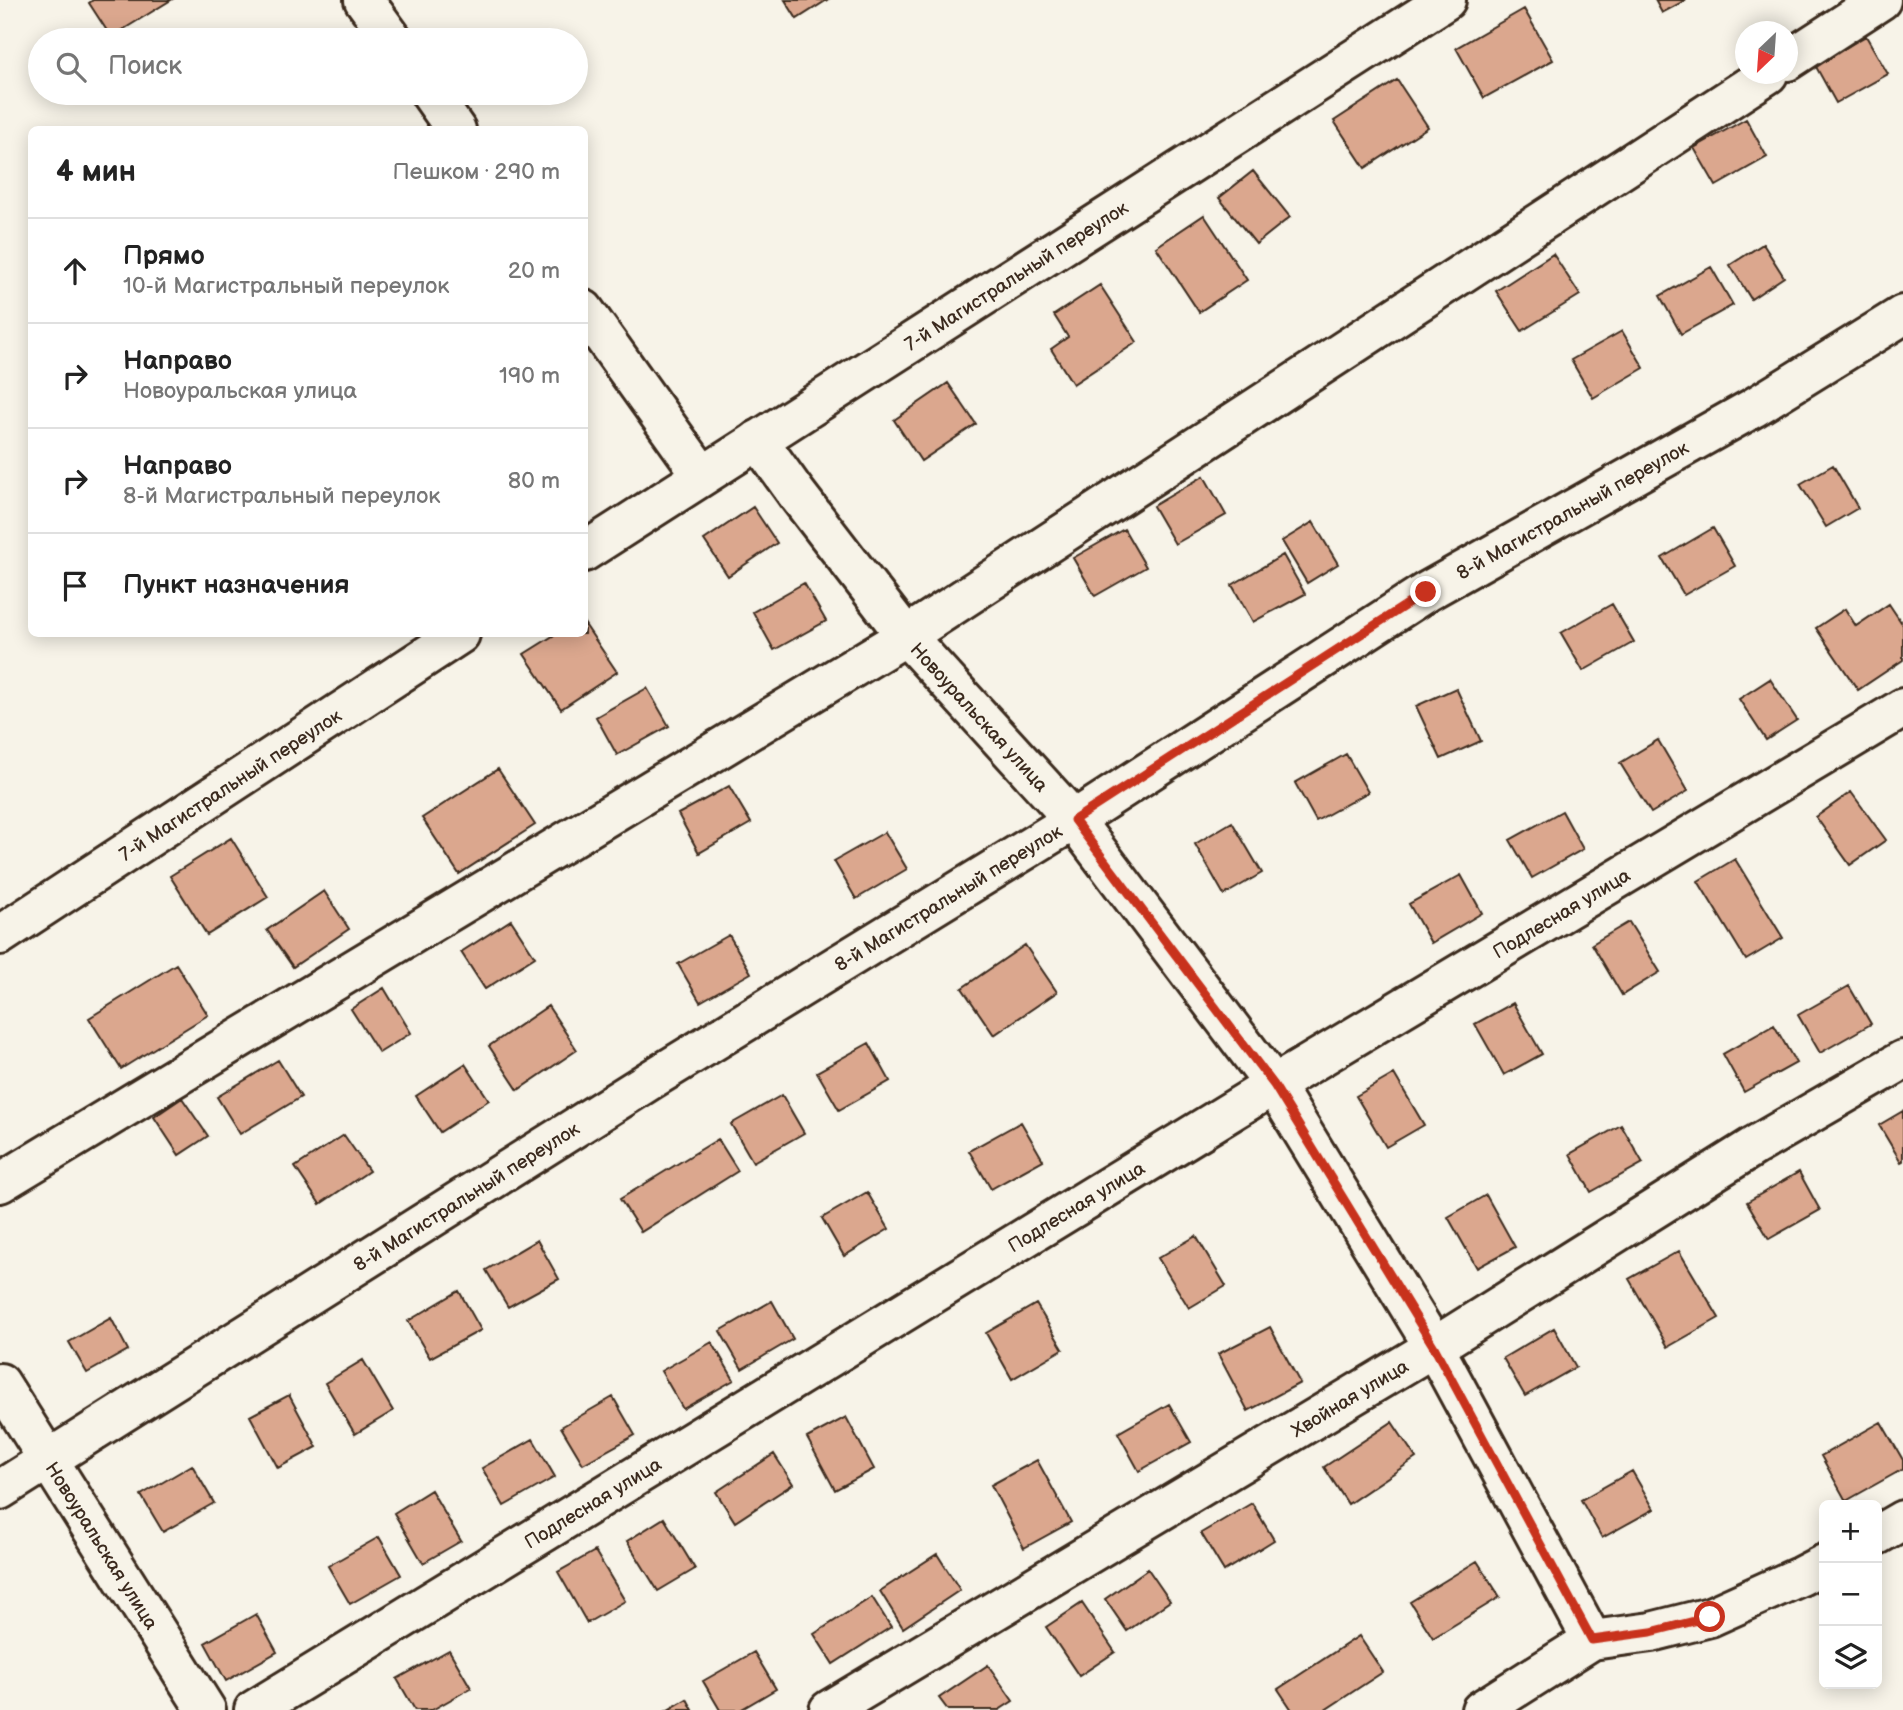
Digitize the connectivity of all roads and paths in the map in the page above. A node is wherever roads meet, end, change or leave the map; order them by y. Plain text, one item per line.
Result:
1 (364, 0) edge
2 (1446, 0) edge
3 (1881, 0) edge
4 (384, 28) edge
5 (1798, 54) edge
6 (1753, 84) edge
7 (438, 105) edge
8 (453, 126) edge
9 (1903, 315) edge
10 (588, 316) edge
11 (758, 440) junction
12 (702, 475) junction
13 (588, 549) edge
14 (906, 636) junction
15 (455, 637) edge
16 (1903, 709) edge
17 (1074, 820) junction
18 (0, 934) edge
19 (1903, 1060) edge
20 (1274, 1085) junction
21 (0, 1183) edge
22 (1434, 1347) junction
23 (0, 1382) edge
24 (48, 1459) junction
25 (0, 1490) edge
26 (1903, 1520) edge
27 (1882, 1532) edge
28 (1819, 1567) edge
29 (1592, 1640) junction
30 (206, 1710) edge
31 (254, 1710) edge
32 (829, 1710) edge
33 (1481, 1710) edge

1 - 4 street
2 - 11 street, 7-й Магистральный переулок
3 - 5 street
6 - 14 street
7 - 8 street
9 - 17 street, 8-й Магистральный переулок
10 - 12 street
11 - 12 street, 7-й Магистральный переулок
11 - 14 street, Новоуральская улица
12 - 13 street, 7-й Магистральный переулок
14 - 17 street, Новоуральская улица
14 - 21 street
15 - 18 street, 7-й Магистральный переулок
16 - 20 street, Подлесная улица
17 - 20 street, Новоуральская улица
17 - 24 street, 8-й Магистральный переулок
19 - 22 street, Хвойная улица
20 - 22 street, Новоуральская улица
20 - 31 street, Подлесная улица
22 - 29 street, Новоуральская улица
22 - 32 street, Хвойная улица
23 - 24 street, Новоуральская улица
24 - 25 street, 8-й Магистральный переулок
24 - 30 street, Новоуральская улица
26 - 27 street
28 - 29 street
29 - 33 street

